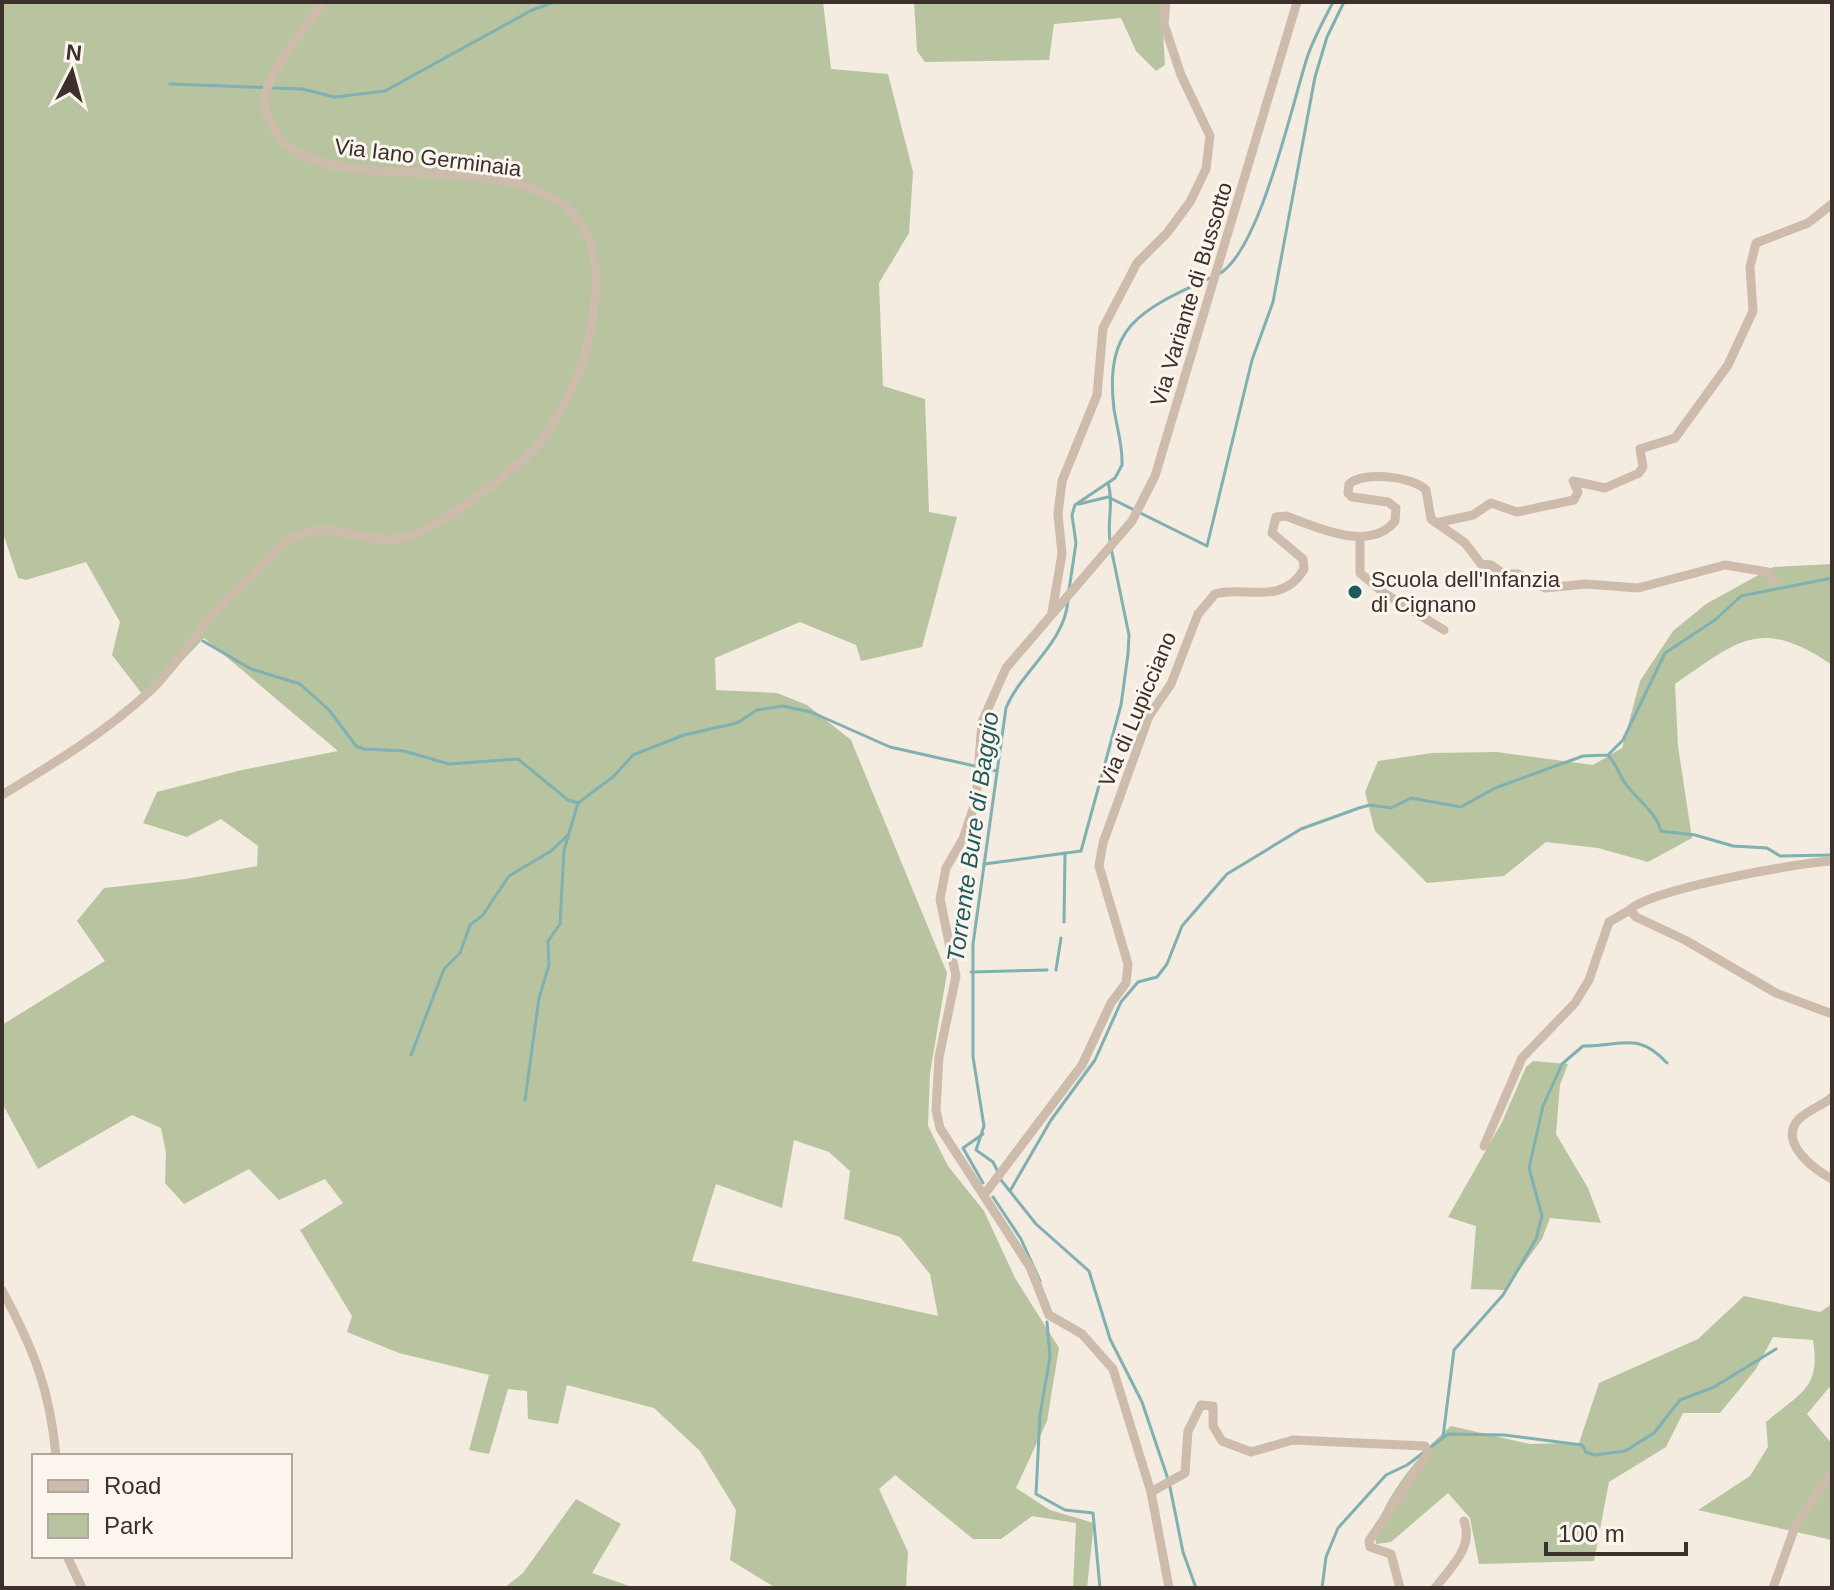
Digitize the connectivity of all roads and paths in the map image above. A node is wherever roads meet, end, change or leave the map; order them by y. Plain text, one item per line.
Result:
1 (322, 2) edge
2 (1166, 2) edge
3 (1297, 2) edge
4 (1832, 204) edge
5 (1436, 523) junction
6 (1360, 537) junction
7 (1774, 582) dead end
8 (1052, 615) junction
9 (1444, 630) dead end
10 (2, 795) edge
11 (1832, 861) edge
12 (1630, 910) junction
13 (1832, 1014) edge
14 (1832, 1097) edge
15 (1484, 1146) dead end
16 (1832, 1179) edge
17 (988, 1190) junction
18 (2, 1290) edge
19 (56, 1454) edge
20 (1832, 1472) edge
21 (1154, 1491) junction
22 (1464, 1521) dead end
23 (68, 1558) edge
24 (82, 1588) edge
25 (1169, 1588) edge
26 (1400, 1588) edge
27 (1435, 1588) edge
28 (1773, 1588) edge

1 - 10 street, Via Iano Germinaia
2 - 8 street
3 - 8 street, Via Variante di Bussotto
4 - 5 street
5 - 6 street
5 - 7 street
6 - 9 street
6 - 17 street, Via di Lupicciano
8 - 17 street, Via Variante di Bussotto
11 - 12 street
12 - 13 street
12 - 15 street
14 - 16 street
17 - 21 street, Via Variante di Bussotto
18 - 19 street
20 - 28 street
21 - 25 street, Via Variante di Bussotto
21 - 26 street
22 - 27 street
23 - 24 street

